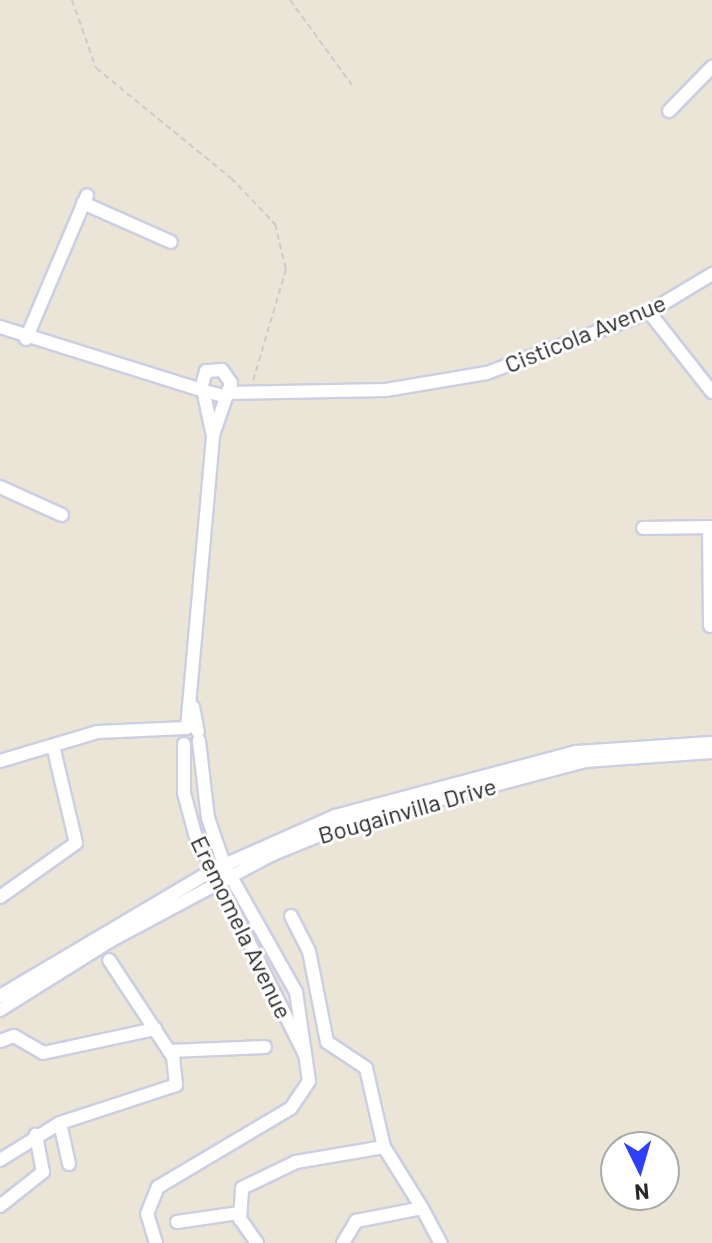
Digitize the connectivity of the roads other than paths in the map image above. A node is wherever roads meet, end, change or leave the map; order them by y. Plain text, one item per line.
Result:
1 (712, 67) edge
2 (669, 111) dead end
3 (171, 242) dead end
4 (712, 274) edge
5 (649, 312) junction
6 (0, 327) edge
7 (26, 339) junction
8 (202, 374) junction
9 (229, 378) junction
10 (169, 379) junction
11 (256, 388) junction
12 (202, 392) junction
13 (712, 392) edge
14 (226, 394) junction
15 (213, 435) junction
16 (0, 487) edge
17 (62, 515) dead end
18 (643, 528) dead end
19 (710, 528) edge
20 (710, 626) edge
21 (189, 736) junction
22 (712, 743) edge
23 (53, 746) junction
24 (712, 752) edge
25 (0, 761) edge
26 (554, 763) junction
27 (207, 807) junction
28 (188, 810) junction
29 (222, 873) junction
30 (0, 897) edge
31 (291, 916) dead end
32 (109, 960) dead end
33 (0, 996) edge
34 (0, 1010) edge
35 (155, 1029) junction
36 (0, 1041) edge
37 (265, 1047) dead end
38 (169, 1051) junction
39 (307, 1060) junction
40 (60, 1123) junction
41 (36, 1135) junction
42 (384, 1147) junction
43 (0, 1160) edge
44 (69, 1164) dead end
45 (0, 1206) edge
46 (422, 1208) junction
47 (239, 1213) junction
48 (177, 1222) dead end
49 (156, 1243) edge
50 (257, 1243) edge
51 (343, 1243) edge
52 (441, 1243) edge

1 - 2 street
3 - 7 street
4 - 5 street, Cisticola Avenue
5 - 11 street, Cisticola Avenue
5 - 13 street
6 - 7 street
7 - 10 street
8 - 9 street, Cisticola Avenue
8 - 10 street
8 - 12 street, Eremomela Avenue
9 - 11 street, Cisticola Avenue
9 - 14 street, Eremomela Avenue
10 - 12 street
11 - 14 street, Cisticola Avenue
12 - 14 street, Cisticola Avenue
12 - 15 street, Eremomela Avenue
14 - 15 street, Eremomela Avenue
15 - 21 street, Eremomela Avenue
16 - 17 street
18 - 19 street
19 - 20 street
21 - 23 street
21 - 27 street, Eremomela Avenue
21 - 28 street, Eremomela Avenue
22 - 26 street, Bougainvilla Drive
23 - 25 street
23 - 30 street
24 - 26 street, Bougainvilla Drive
26 - 29 street, Bougainvilla Drive
27 - 28 street
27 - 29 street, Eremomela Avenue
28 - 29 street, Eremomela Avenue
29 - 33 street, Bougainvilla Drive
29 - 34 street, Bougainvilla Drive
29 - 39 street, Eremomela Avenue
29 - 39 street, Eremomela Avenue
31 - 42 street
32 - 35 street
35 - 36 street
35 - 38 street
37 - 38 street
38 - 40 street
39 - 49 street, Eremomela Avenue
40 - 41 street
40 - 44 street
41 - 43 street
41 - 45 street
42 - 46 street
42 - 47 street
46 - 51 street
46 - 52 street
47 - 48 street
47 - 50 street

